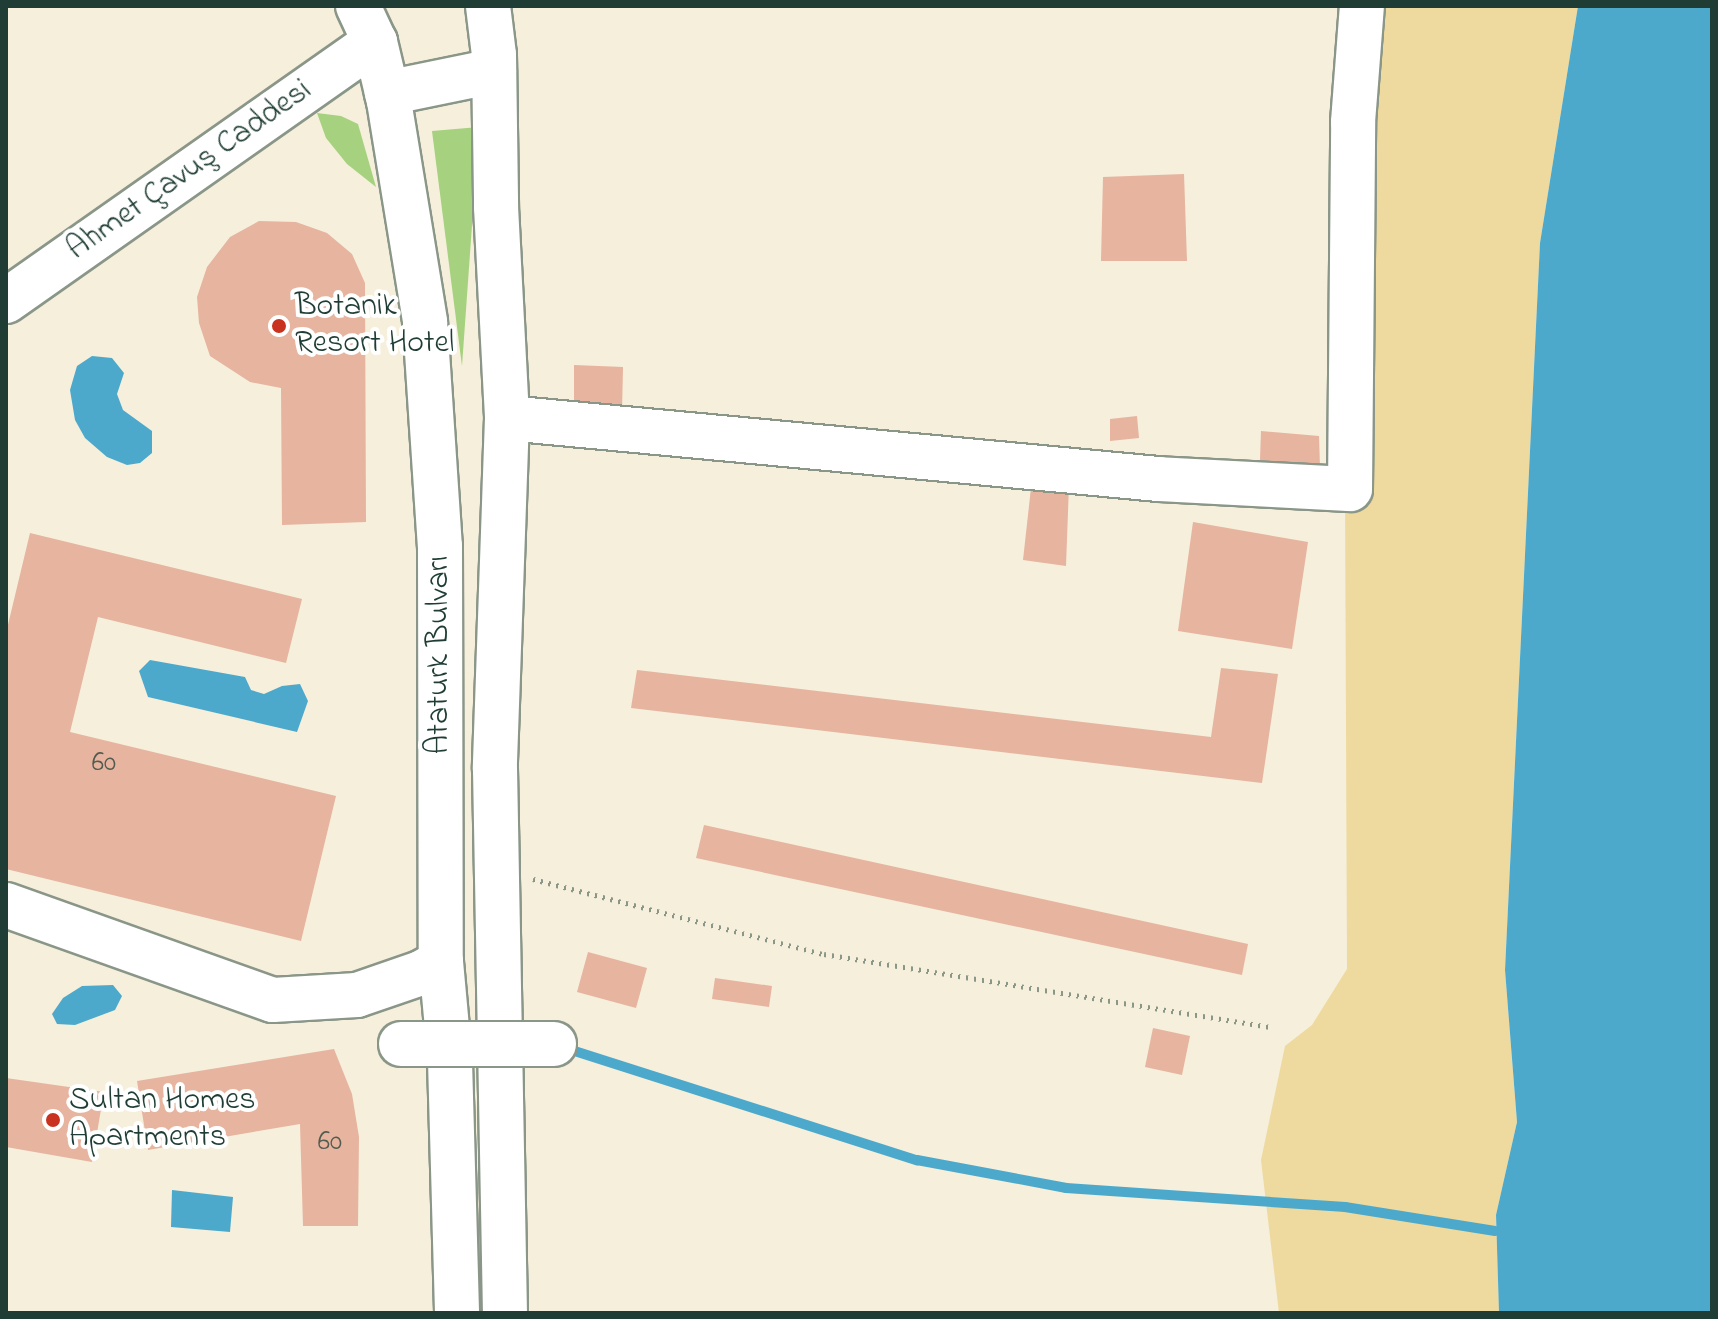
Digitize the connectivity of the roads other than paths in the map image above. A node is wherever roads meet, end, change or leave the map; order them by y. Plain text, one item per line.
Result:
1 (488, 6) edge
2 (1362, 6) edge
3 (366, 24) edge
4 (494, 71) junction
5 (387, 93) junction
6 (6, 301) edge
7 (507, 418) junction
8 (6, 905) edge
9 (441, 962) junction
10 (401, 1044) dead end
11 (554, 1044) dead end
12 (457, 1313) edge
13 (505, 1313) edge

1 - 4 main road, Ataturk Bulvarı
2 - 7 main road
3 - 5 main road, Ataturk Bulvarı
3 - 6 main road, Ahmet Çavuş Caddesi
4 - 5 main road
4 - 7 main road, Ataturk Bulvarı
5 - 9 main road, Ataturk Bulvarı
7 - 13 main road, Ataturk Bulvarı
8 - 9 main road
9 - 12 main road, Ataturk Bulvarı
10 - 11 main road, bridge

